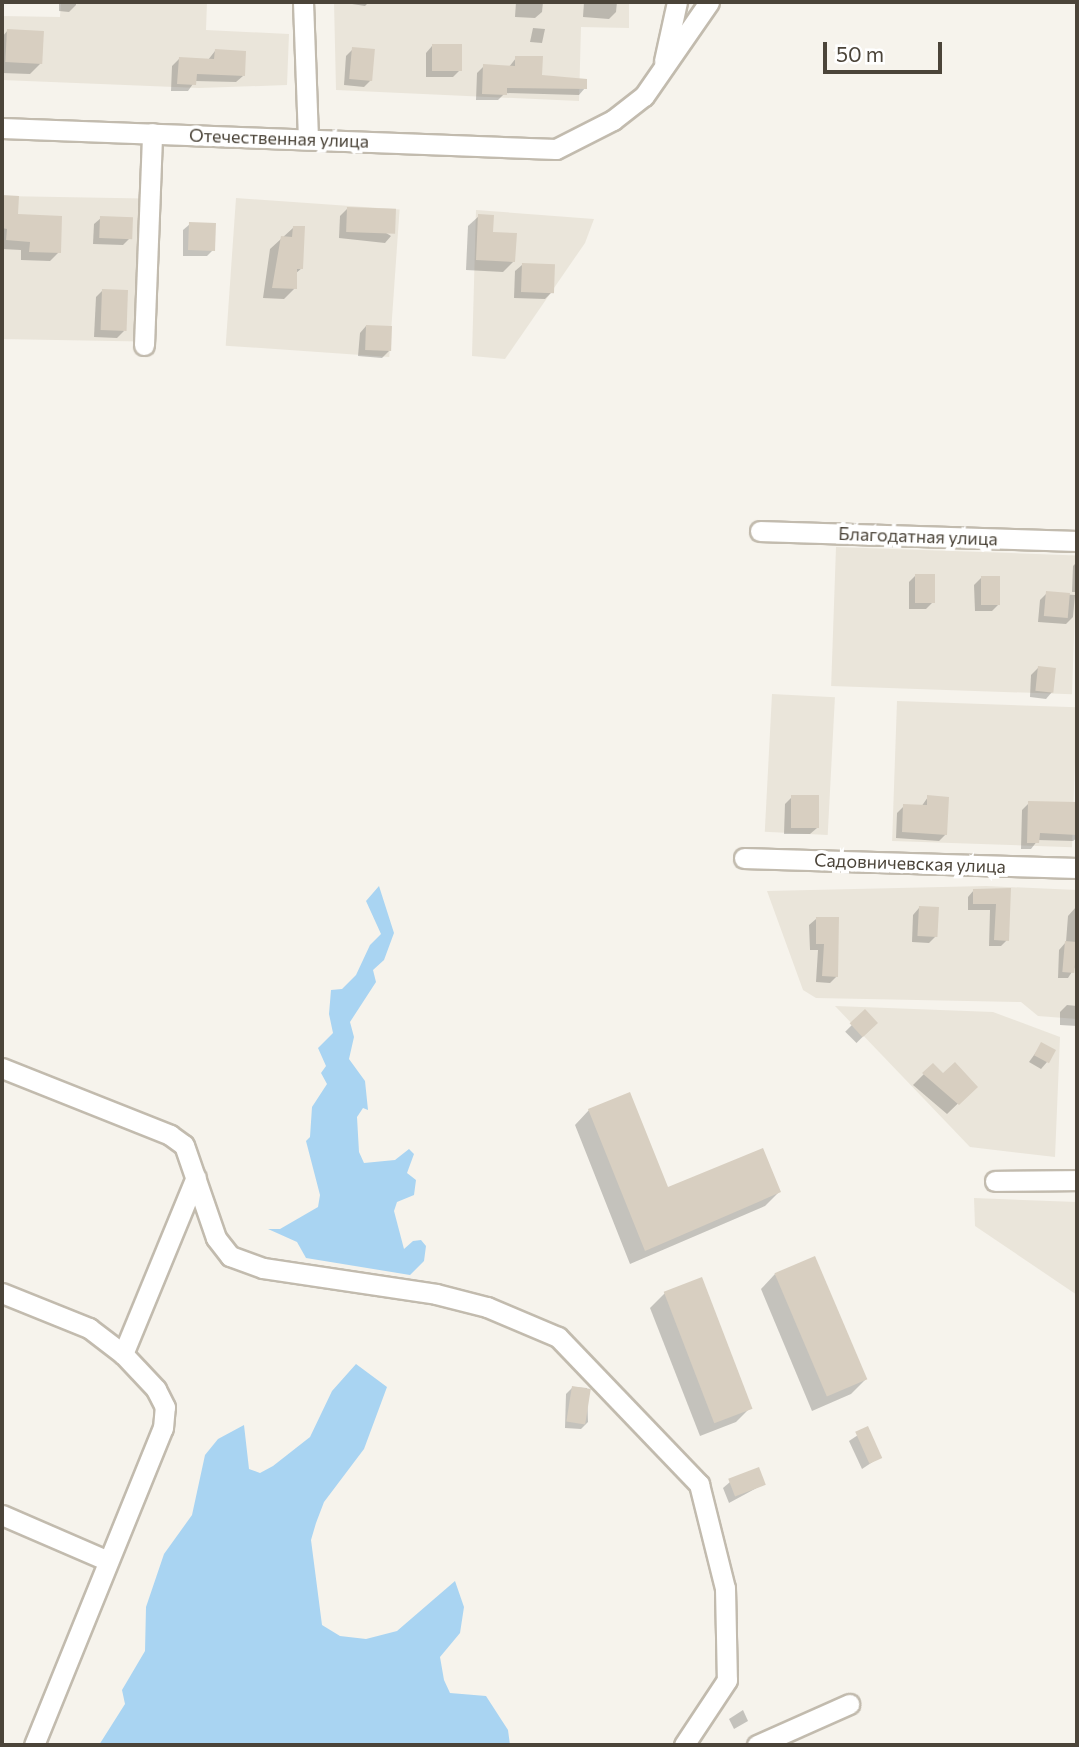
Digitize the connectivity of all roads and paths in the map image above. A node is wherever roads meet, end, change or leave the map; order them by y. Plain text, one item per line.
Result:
1 (303, 2) edge
2 (677, 2) edge
3 (709, 2) edge
4 (661, 76) junction
5 (2, 128) edge
6 (152, 133) junction
7 (308, 139) junction
8 (144, 345) dead end
9 (760, 531) dead end
10 (1077, 541) edge
11 (744, 858) dead end
12 (1077, 868) edge
13 (2, 1068) edge
14 (196, 1177) junction
15 (1077, 1180) edge
16 (995, 1181) dead end
17 (2, 1293) edge
18 (123, 1354) junction
19 (2, 1515) edge
20 (106, 1560) junction
21 (849, 1704) dead end
22 (34, 1745) edge
23 (684, 1745) edge
24 (757, 1745) edge

1 - 7 street
2 - 4 street
3 - 4 street
4 - 7 street, Отечественная улица
5 - 6 street, Отечественная улица
6 - 7 street, Отечественная улица
6 - 8 street
9 - 10 street, Благодатная улица
11 - 12 street, Садовничевская улица
13 - 14 street
14 - 18 street
14 - 23 street
15 - 16 street
17 - 18 street
18 - 20 street
19 - 20 street
20 - 22 street
21 - 24 street

